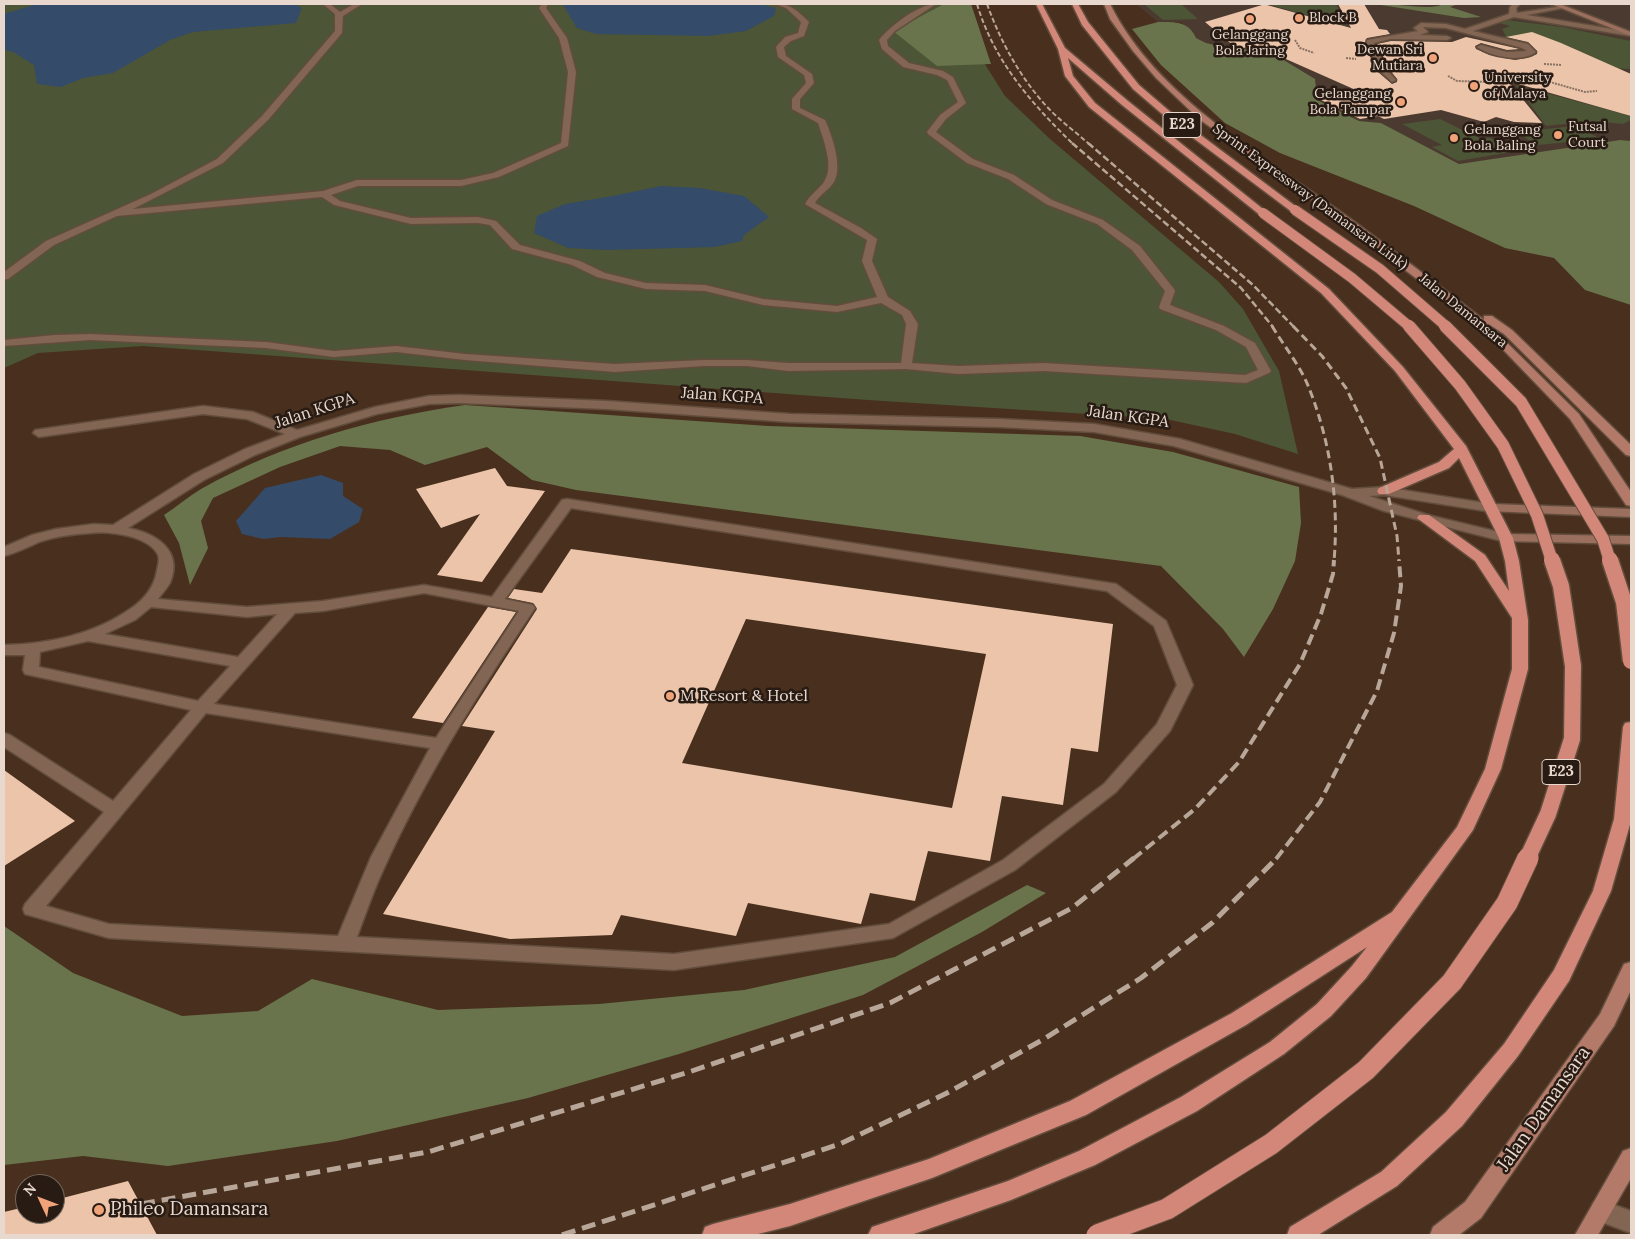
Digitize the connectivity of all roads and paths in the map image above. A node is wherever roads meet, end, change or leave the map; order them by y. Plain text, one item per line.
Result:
1 (326, 4) edge
2 (359, 4) edge
3 (545, 4) edge
4 (778, 4) edge
5 (933, 4) edge
6 (1039, 4) edge
7 (1075, 4) edge
8 (1107, 4) edge
9 (1517, 4) edge
10 (1557, 5) edge
11 (340, 15) junction
12 (1513, 15) junction
13 (1465, 31) junction
14 (1424, 32) junction
15 (1631, 34) edge
16 (1404, 37) junction
17 (1295, 40) dead end
18 (1481, 47) dead end
19 (1062, 49) junction
20 (1314, 53) dead end
21 (1448, 76) dead end
22 (1529, 76) dead end
23 (1392, 80) dead end
24 (1490, 82) dead end
25 (1597, 91) dead end
26 (324, 194) junction
27 (112, 214) junction
28 (1343, 218) junction
29 (4, 277) edge
30 (883, 299) junction
31 (4, 343) edge
32 (906, 366) junction
33 (39, 433) dead end
34 (296, 434) junction
35 (1461, 449) junction
36 (1631, 452) edge
37 (1384, 491) junction
38 (1347, 492) junction
39 (1631, 502) edge
40 (1492, 508) junction
41 (1631, 512) edge
42 (1424, 518) junction
43 (116, 530) junction
44 (1506, 538) junction
45 (1631, 540) edge
46 (7, 546) edge
47 (147, 602) junction
48 (496, 602) junction
49 (289, 610) junction
50 (1520, 620) junction
51 (88, 636) junction
52 (33, 649) junction
53 (4, 650) edge
54 (1631, 661) edge
55 (242, 663) junction
56 (202, 707) junction
57 (1631, 727) edge
58 (4, 739) edge
59 (440, 744) junction
60 (115, 810) junction
61 (1403, 915) junction
62 (344, 945) junction
63 (1631, 970) edge
64 (1631, 1158) edge
65 (1601, 1212) junction
66 (1631, 1222) edge
67 (713, 1235) edge
68 (880, 1235) edge
69 (1097, 1235) edge
70 (1298, 1235) edge
71 (1441, 1235) edge
72 (1586, 1235) edge

1 - 11 lane
2 - 11 lane
3 - 26 lane
4 - 30 lane
5 - 32 lane
6 - 19 highway, E23
7 - 54 highway, Sprint Expressway (Damansara Link) / E23, bridge
8 - 28 main road, Jalan Damansara
9 - 12 lane
10 - 12 lane
10 - 15 main road
11 - 27 lane
12 - 13 lane
12 - 15 lane
13 - 14 lane
13 - 18 lane
14 - 16 lane
14 - 16 lane
16 - 23 lane
17 - 20 path
19 - 35 highway
19 - 69 highway, E23, bridge
21 - 24 path
22 - 25 path
26 - 27 lane
26 - 30 lane
27 - 29 lane
28 - 36 main road
28 - 39 main road, Jalan Damansara
30 - 32 lane
31 - 32 lane
33 - 34 lane
34 - 38 lane, Jalan KGPA
34 - 43 lane, Jalan KGPA
35 - 37 highway
35 - 40 highway
37 - 38 lane, Jalan KGPA
37 - 40 lane, Jalan KGPA
38 - 42 lane, Jalan KGPA
40 - 41 main road
40 - 44 highway
42 - 44 lane, Jalan KGPA
42 - 50 highway
43 - 46 lane
43 - 47 lane
44 - 45 main road
44 - 50 highway
47 - 49 lane
47 - 51 lane
48 - 49 lane
48 - 59 lane
48 - 62 lane
49 - 55 lane
50 - 61 highway
51 - 52 lane
51 - 55 lane
52 - 53 lane
52 - 56 lane
55 - 56 lane
56 - 59 lane
56 - 60 lane
57 - 70 highway
58 - 60 lane
59 - 62 lane
60 - 62 lane
61 - 67 highway
61 - 68 highway
63 - 71 main road, Jalan Damansara
64 - 65 main road
65 - 66 lane
65 - 72 main road

